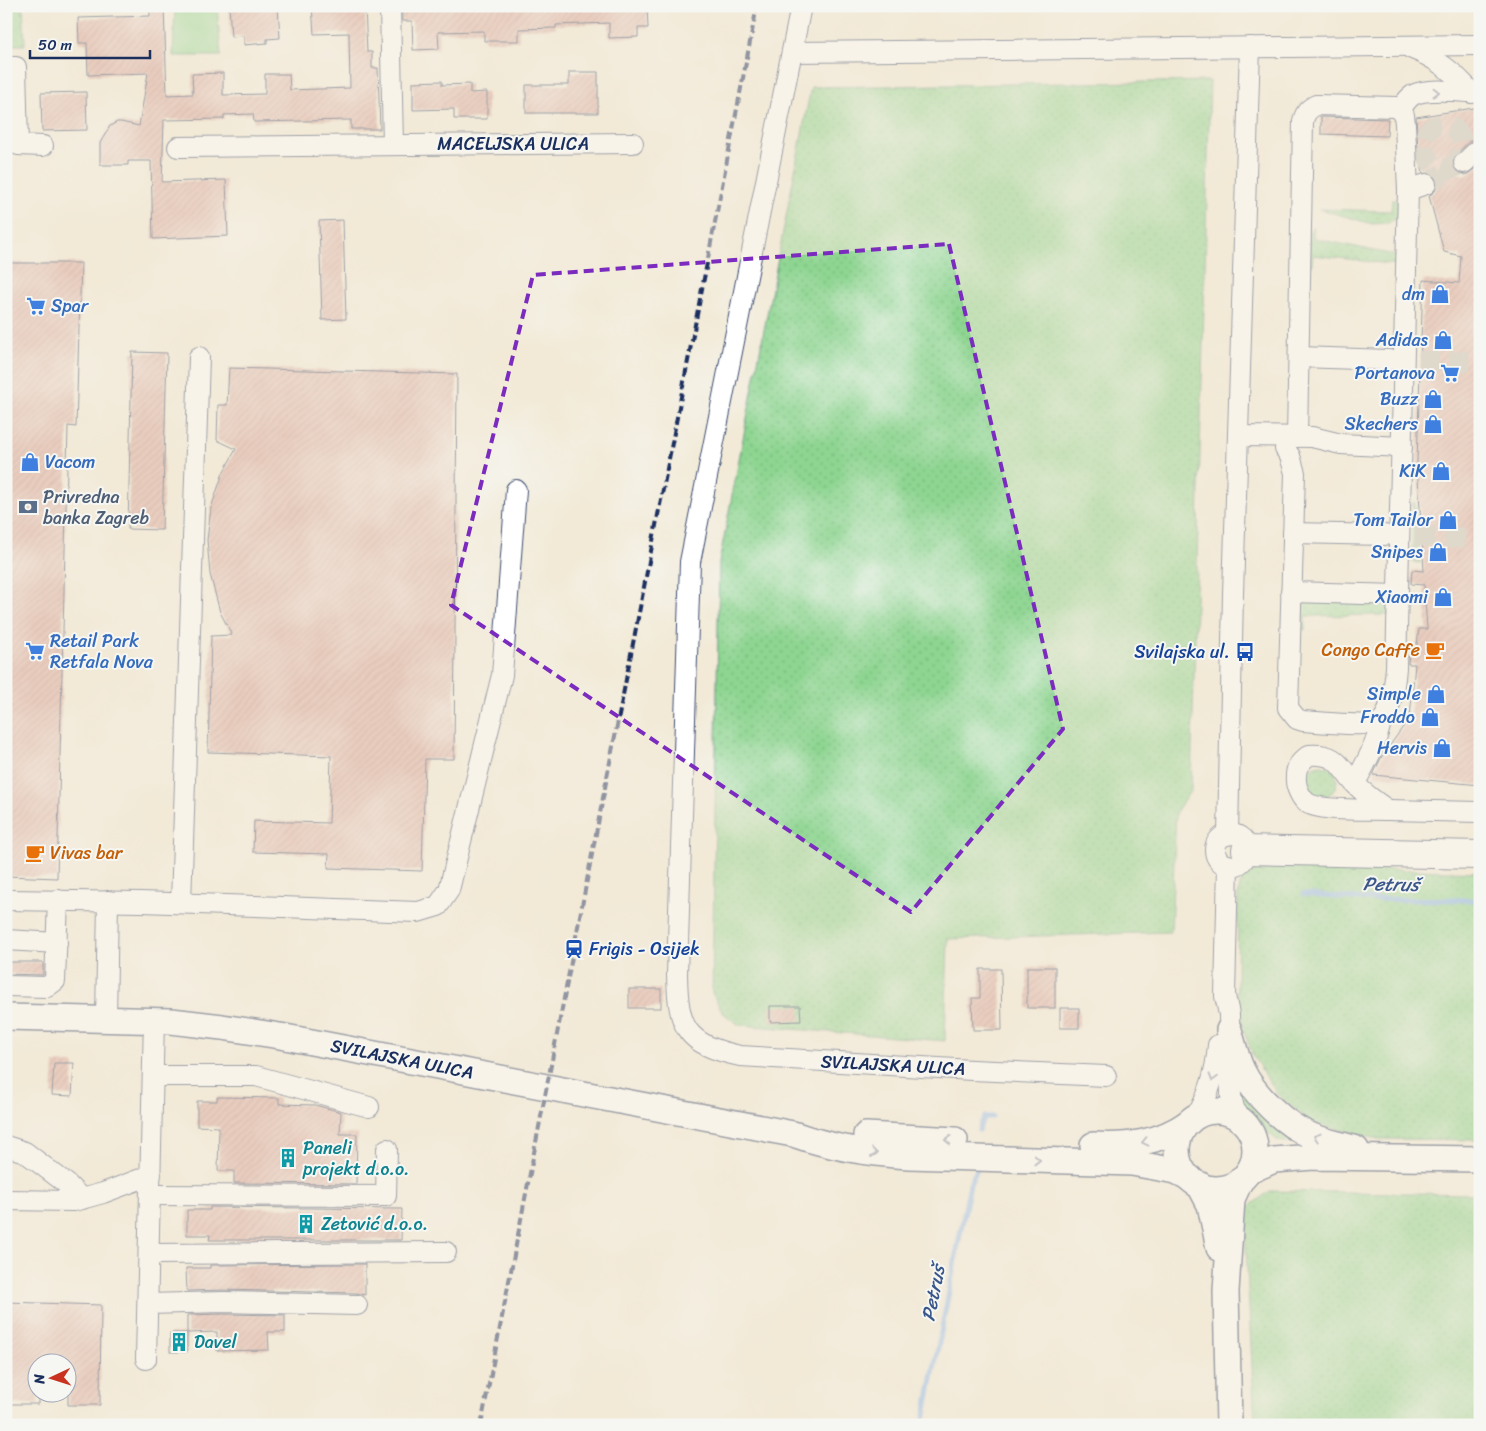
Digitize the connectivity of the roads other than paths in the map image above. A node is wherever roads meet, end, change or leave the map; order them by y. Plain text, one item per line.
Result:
1 (390, 6) edge
2 (801, 6) edge
3 (1401, 45) junction
4 (1480, 45) edge
5 (1250, 47) junction
6 (793, 52) junction
7 (11, 67) edge
8 (1476, 93) edge
9 (1400, 110) junction
10 (634, 143) dead end
11 (394, 145) junction
12 (43, 146) dead end
13 (178, 147) dead end
14 (1480, 148) edge
15 (1464, 163) tunnel mouth
16 (199, 357) dead end
17 (1299, 357) junction
18 (1389, 360) tunnel mouth
19 (1238, 441) junction
20 (1291, 443) junction
21 (1402, 447) junction
22 (516, 490) dead end
23 (1293, 532) junction
24 (1385, 535) tunnel mouth
25 (1291, 592) junction
26 (1399, 596) junction
27 (1381, 722) junction
28 (1354, 783) junction
29 (1388, 810) junction
30 (1480, 812) edge
31 (1234, 850) junction
32 (1480, 856) edge
33 (6, 900) edge
34 (58, 900) junction
35 (108, 901) junction
36 (181, 903) junction
37 (6, 940) edge
38 (57, 943) junction
39 (6, 986) edge
40 (1225, 996) junction
41 (6, 1017) edge
42 (106, 1019) junction
43 (154, 1020) junction
44 (1229, 1030) junction
45 (153, 1076) junction
46 (1106, 1076) dead end
47 (369, 1107) dead end
48 (1192, 1119) junction
49 (1246, 1127) junction
50 (793, 1134) junction
51 (6, 1146) edge
52 (387, 1149) dead end
53 (1312, 1157) junction
54 (1380, 1157) junction
55 (1480, 1159) edge
56 (151, 1174) junction
57 (1245, 1175) junction
58 (1194, 1181) junction
59 (150, 1195) junction
60 (82, 1199) junction
61 (6, 1200) edge
62 (446, 1252) dead end
63 (149, 1254) junction
64 (1226, 1291) junction
65 (148, 1304) junction
66 (357, 1305) dead end
67 (146, 1359) dead end
68 (1229, 1423) edge

1 - 11 street
2 - 6 street
3 - 4 street
3 - 5 street
3 - 8 street
5 - 6 street
5 - 19 street
6 - 46 street, SVILAJSKA ULICA
7 - 12 street
9 -> 8 street
9 - 17 street
9 - 21 street
10 - 11 street, MACELJSKA ULICA
11 - 13 street, MACELJSKA ULICA
14 - 15 street
16 - 36 street
17 - 18 street
17 - 20 street
19 - 20 street
19 - 31 street
20 - 21 street
20 - 23 street
21 - 26 street
22 - 36 street
23 - 24 street
23 - 25 street
25 - 26 street
25 - 27 street
26 - 27 street
27 - 28 street
28 - 29 street
28 - 29 street
29 - 30 street
31 - 32 highway
31 - 40 street
33 - 34 street
34 - 35 street
34 - 38 street
35 - 36 street
35 - 42 street
37 - 38 street
38 - 39 street
40 - 44 street
40 -> 48 street
41 - 42 main road, SVILAJSKA ULICA
42 - 43 main road, SVILAJSKA ULICA
43 - 45 street
43 - 50 main road, SVILAJSKA ULICA
44 - 49 street
54 -> 44 main road
45 - 47 street
45 - 56 street
48 - 49 main road
48 -> 50 main road, SVILAJSKA ULICA
48 - 58 main road
49 - 53 main road
49 - 57 main road
50 -> 58 main road, SVILAJSKA ULICA
51 - 60 street
52 - 59 street
53 - 54 main road
53 - 57 main road
54 - 55 main road
56 - 59 street
56 - 60 street
57 - 58 main road
57 - 64 main road
58 - 64 main road
59 - 63 street
60 - 61 street
62 - 63 street
63 - 65 street
64 - 68 main road
65 - 66 street
65 - 67 street

